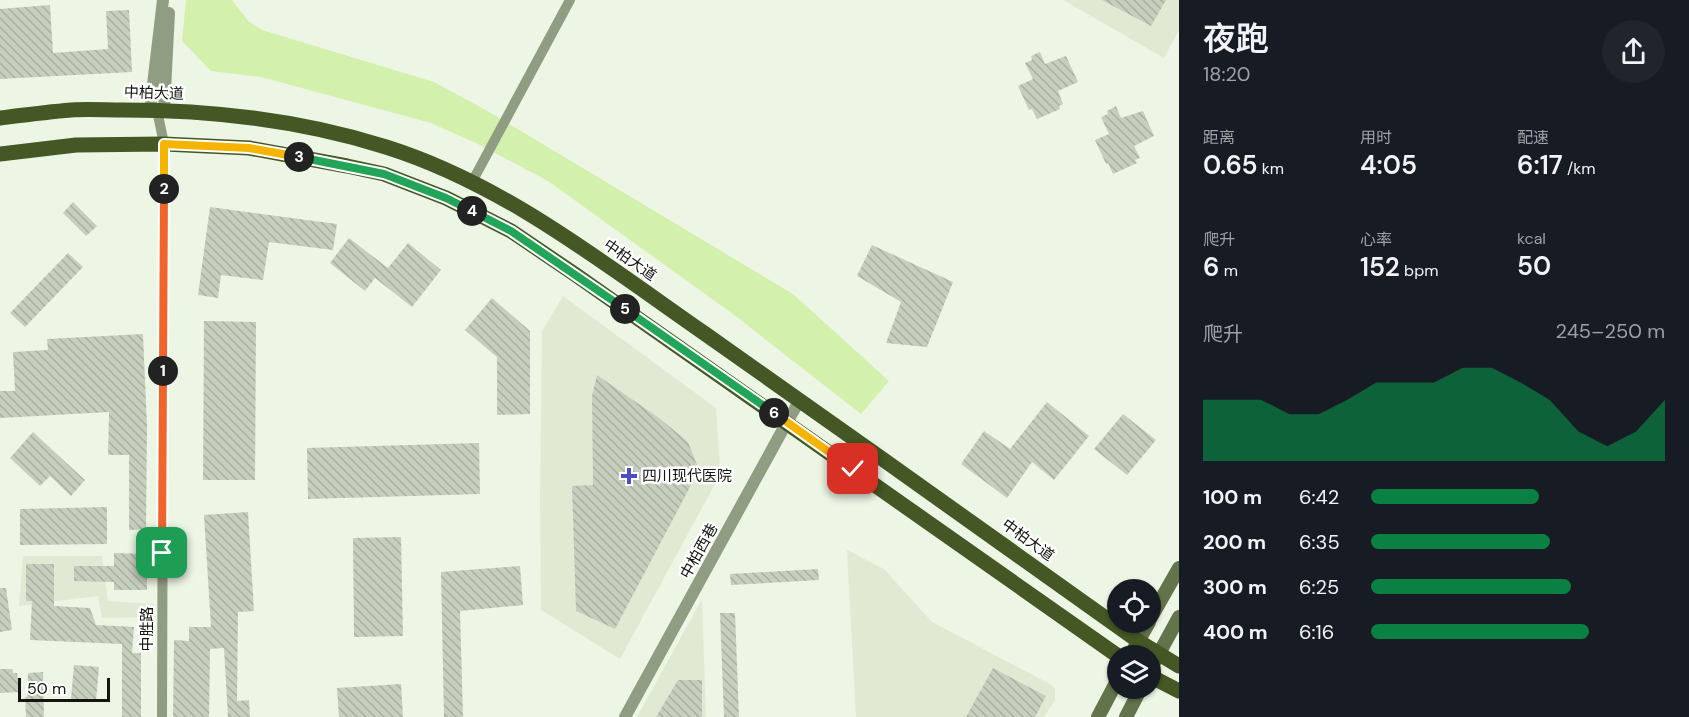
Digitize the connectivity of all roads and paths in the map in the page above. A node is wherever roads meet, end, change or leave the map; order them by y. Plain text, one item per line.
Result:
1 (163, 0) edge
2 (171, 0) edge
3 (570, 0) edge
4 (157, 110) junction
5 (0, 118) edge
6 (164, 144) junction
7 (0, 154) edge
8 (472, 182) junction
9 (800, 400) junction
10 (787, 422) junction
11 (1179, 568) edge
12 (1161, 601) edge
13 (1179, 618) edge
14 (1143, 633) edge
15 (1138, 641) junction
16 (1136, 645) edge
17 (1144, 645) edge
18 (1107, 648) edge
19 (1161, 649) edge
20 (1161, 656) edge
21 (1179, 666) edge
22 (1161, 682) edge
23 (1179, 691) edge
24 (1107, 699) edge
25 (1135, 699) edge
26 (162, 717) edge
27 (625, 717) edge
28 (1098, 717) edge
29 (1126, 717) edge

1 - 4 street
2 - 4 street
3 - 8 street
4 - 5 main road, 中柏大道
4 - 6 street, 中胜路
4 - 8 main road, 中柏大道
6 - 7 main road
6 - 10 main road
6 - 26 street, 中胜路
8 - 9 main road, 中柏大道
9 - 10 street, 中柏西巷
9 - 15 main road, 中柏大道
10 - 18 main road
10 - 27 street, 中柏西巷
11 - 12 main road
13 - 19 main road
14 - 15 main road
15 - 16 main road
15 - 17 main road, 中柏大道
20 - 21 main road, 中柏大道
22 - 23 main road
24 - 28 main road
25 - 29 main road

